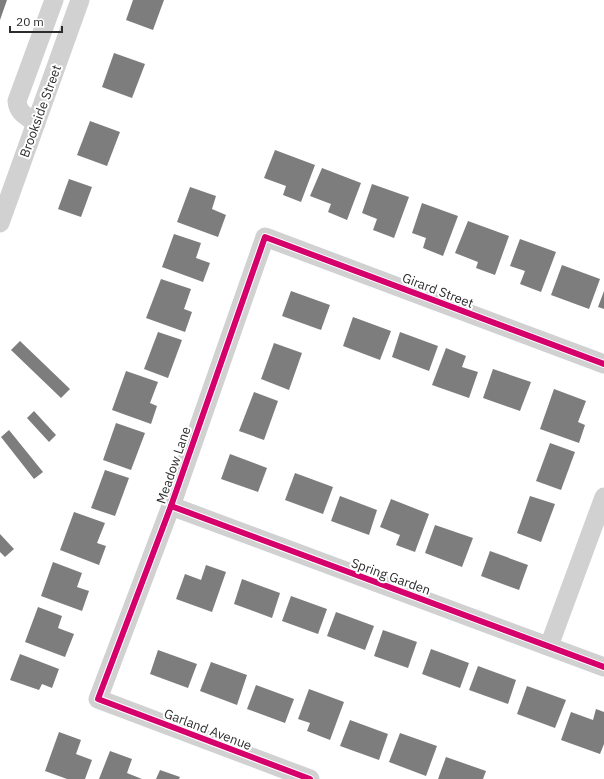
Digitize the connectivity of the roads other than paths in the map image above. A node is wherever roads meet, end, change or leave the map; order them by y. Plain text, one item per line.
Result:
1 (54, 0) edge
2 (80, 0) edge
3 (36, 123) junction
4 (6, 186) edge
5 (0, 223) edge
6 (265, 237) joint
7 (604, 364) edge
8 (604, 497) edge
9 (171, 506) junction
10 (549, 646) junction
11 (604, 667) edge
12 (98, 699) joint
13 (310, 779) edge

1 - 3 street
2 - 3 street, Brookside Street
3 - 4 street, Brookside Street
4 - 5 street, Brookside Street
6 - 7 street, Girard Street
6 - 9 street, Meadow Lane
8 - 10 street
9 - 10 street, Spring Garden
9 - 12 street, Meadow Lane
10 - 11 street, Spring Garden
12 - 13 street, Garland Avenue

